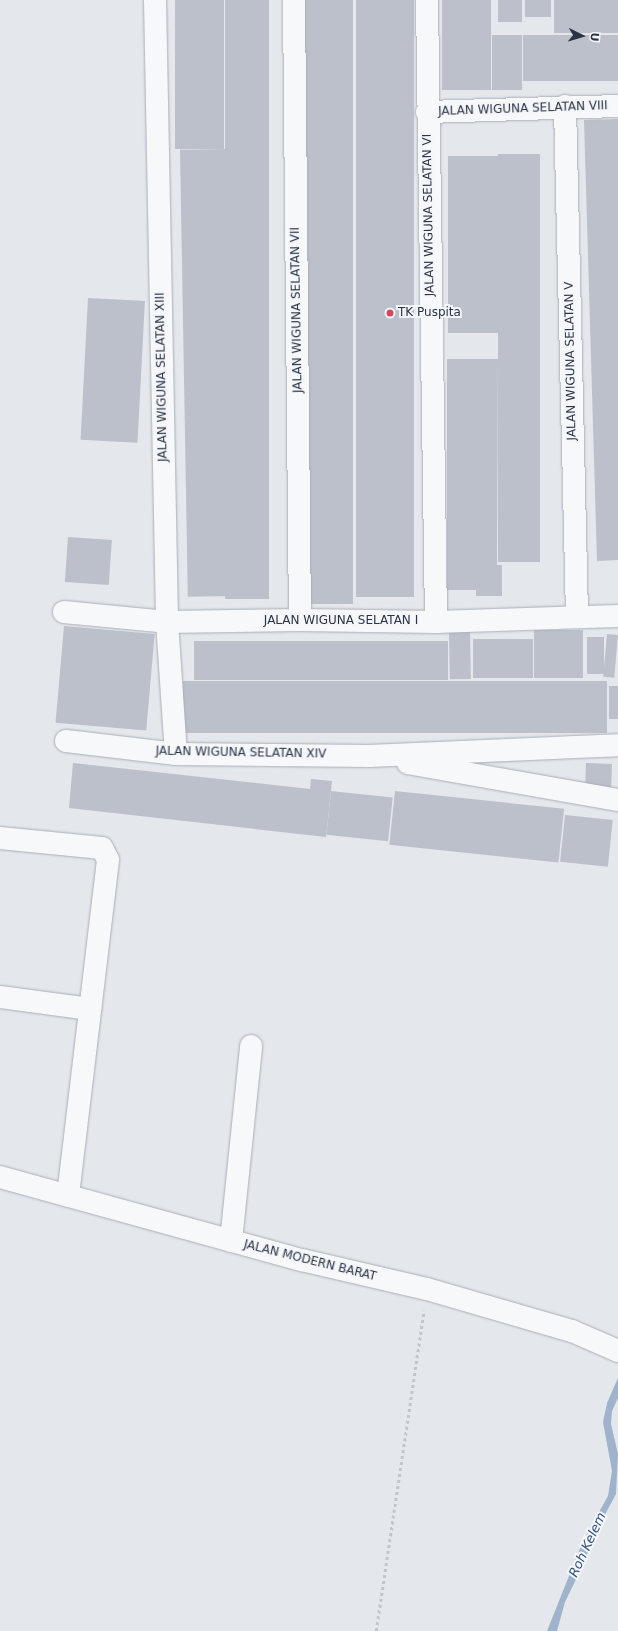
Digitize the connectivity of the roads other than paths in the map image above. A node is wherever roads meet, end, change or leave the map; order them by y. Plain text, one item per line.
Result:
1 (155, 0) edge
2 (294, 0) edge
3 (427, 0) edge
4 (565, 106) junction
5 (618, 106) edge
6 (427, 112) junction
7 (64, 612) dead end
8 (618, 616) edge
9 (577, 617) junction
10 (300, 620) junction
11 (167, 622) junction
12 (436, 622) junction
13 (66, 741) dead end
14 (618, 745) edge
15 (176, 754) junction
16 (369, 756) junction
17 (618, 800) edge
18 (0, 838) edge
19 (0, 997) edge
20 (90, 1009) junction
21 (250, 1046) dead end
22 (0, 1177) edge
23 (68, 1196) junction
24 (231, 1241) junction
25 (618, 1351) edge

1 - 11 street, JALAN WIGUNA SELATAN XIII
2 - 10 street, JALAN WIGUNA SELATAN VII
3 - 6 street, JALAN WIGUNA SELATAN VI
4 - 5 street, JALAN WIGUNA SELATAN VIII
4 - 6 street, JALAN WIGUNA SELATAN VIII
4 - 9 street, JALAN WIGUNA SELATAN V
6 - 12 street, JALAN WIGUNA SELATAN VI
7 - 11 street, JALAN WIGUNA SELATAN I
8 - 9 street, JALAN WIGUNA SELATAN I
9 - 12 street, JALAN WIGUNA SELATAN I
10 - 11 street, JALAN WIGUNA SELATAN I
10 - 12 street, JALAN WIGUNA SELATAN I
11 - 15 street, JALAN WIGUNA SELATAN XIII
13 - 15 street, JALAN WIGUNA SELATAN XIV
14 - 16 street, JALAN WIGUNA SELATAN XIV
15 - 16 street, JALAN WIGUNA SELATAN XIV
16 - 17 street, JALAN WIGUNA SELATAN XIV
18 - 20 street
19 - 20 street
20 - 23 street
21 - 24 street
22 - 23 street, JALAN MODERN BARAT
23 - 24 street, JALAN MODERN BARAT
24 - 25 street, JALAN MODERN BARAT

